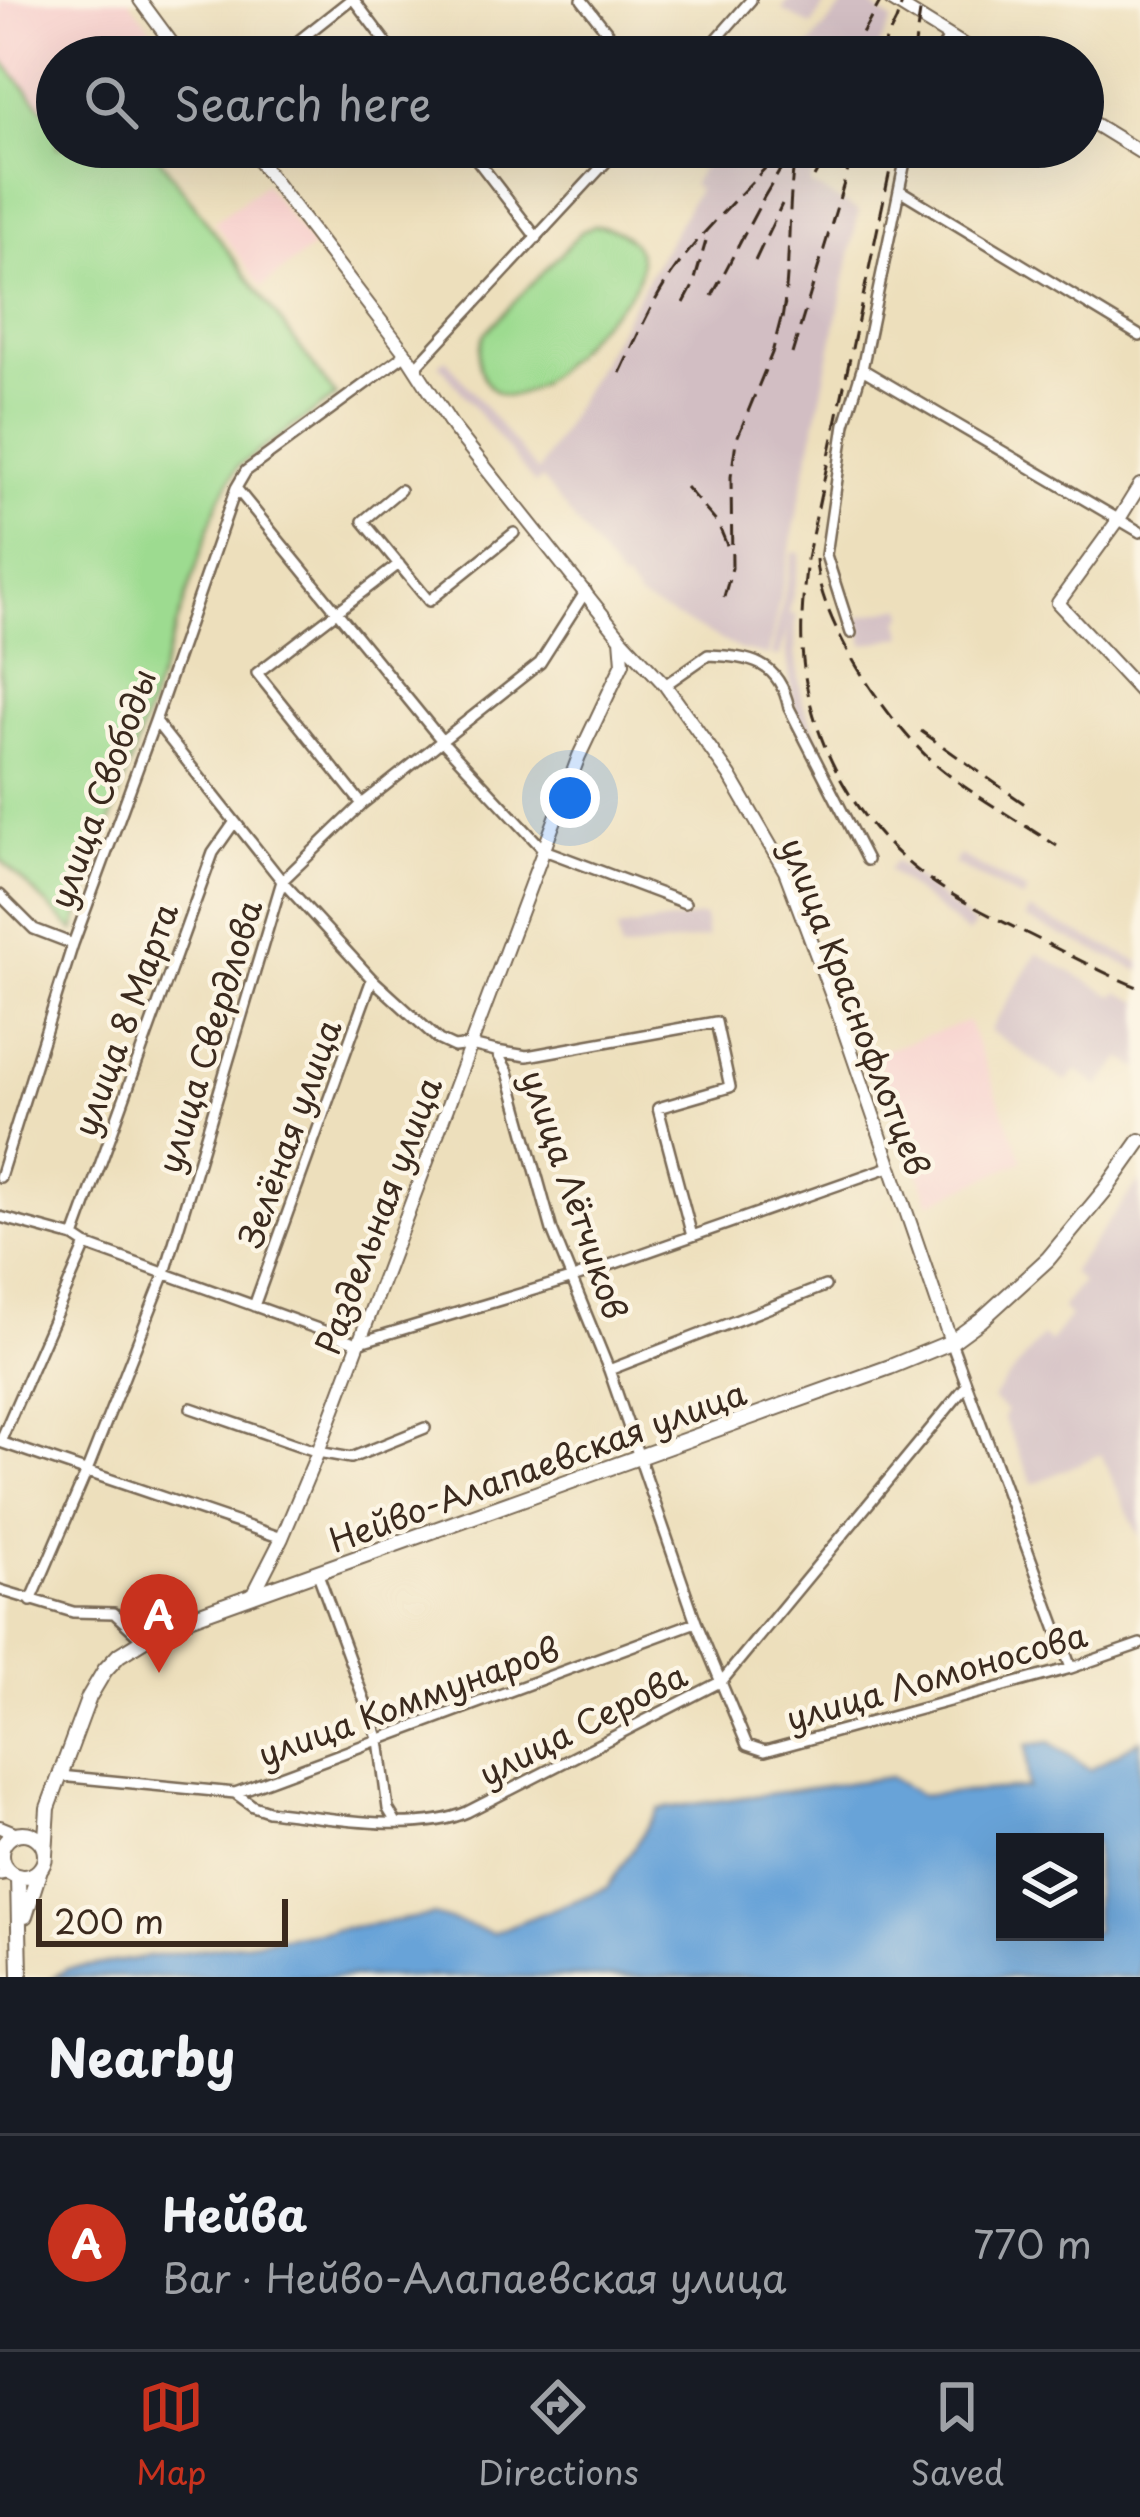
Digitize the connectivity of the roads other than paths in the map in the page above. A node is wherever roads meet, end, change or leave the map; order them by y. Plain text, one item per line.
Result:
1 (140, 0) edge
2 (352, 0) edge
3 (582, 0) edge
4 (751, 0) edge
5 (891, 0) edge
6 (167, 36) edge
7 (305, 36) edge
8 (381, 36) edge
9 (610, 36) edge
10 (719, 36) edge
11 (948, 36) edge
12 (1104, 130) edge
13 (1140, 152) edge
14 (264, 168) edge
15 (482, 168) edge
16 (601, 168) edge
17 (905, 168) edge
18 (901, 191) junction
19 (537, 238) junction
20 (1140, 336) edge
21 (406, 354) junction
22 (416, 368) junction
23 (862, 369) junction
24 (1140, 485) edge
25 (236, 488) junction
26 (400, 490) dead end
27 (1119, 519) junction
28 (1140, 532) edge
29 (514, 533) dead end
30 (399, 564) junction
31 (586, 591) junction
32 (337, 610) junction
33 (851, 633) dead end
34 (621, 638) junction
35 (665, 685) junction
36 (1140, 691) edge
37 (155, 721) junction
38 (442, 742) junction
39 (362, 804) junction
40 (234, 823) junction
41 (544, 850) junction
42 (867, 860) dead end
43 (282, 881) junction
44 (0, 895) edge
45 (685, 903) dead end
46 (73, 944) junction
47 (372, 979) junction
48 (471, 1045) junction
49 (496, 1051) junction
50 (1140, 1142) edge
51 (889, 1167) junction
52 (0, 1177) edge
53 (0, 1217) edge
54 (692, 1235) junction
55 (74, 1237) junction
56 (86, 1245) junction
57 (165, 1273) junction
58 (570, 1279) junction
59 (825, 1286) dead end
60 (254, 1306) junction
61 (951, 1342) junction
62 (357, 1343) junction
63 (609, 1370) junction
64 (966, 1386) junction
65 (191, 1408) dead end
66 (425, 1428) dead end
67 (0, 1442) edge
68 (318, 1452) junction
69 (640, 1456) junction
70 (86, 1473) junction
71 (282, 1538) junction
72 (318, 1574) dead end
73 (0, 1590) edge
74 (253, 1595) junction
75 (31, 1601) junction
76 (696, 1622) junction
77 (142, 1639) junction
78 (1140, 1644) edge
79 (1071, 1667) junction
80 (722, 1681) junction
81 (379, 1740) junction
82 (747, 1745) joint
83 (60, 1777) junction
84 (235, 1793) junction
85 (48, 1808) junction
86 (396, 1822) junction
87 (0, 1827) edge
88 (20, 1833) junction
89 (43, 1861) junction
90 (5, 1866) edge
91 (21, 1927) junction
92 (20, 1977) edge

1 - 6 street
2 - 7 street
2 - 8 street
3 - 9 street
4 - 10 street
5 - 11 street
12 - 13 street
14 - 21 street, улица Краснофлотцев
15 - 19 street
16 - 19 street
17 - 18 street
18 - 20 street
18 - 23 street
19 - 22 street
21 - 22 street, улица Краснофлотцев
21 - 25 street
22 - 31 street, улица Краснофлотцев
23 - 27 street
23 - 33 street
24 - 27 street
25 - 32 street
25 - 37 street, улица Свободы
26 - 30 street
27 - 28 street
27 - 36 street
29 - 30 street
30 - 32 street
31 - 34 street, улица Краснофлотцев
31 - 38 street, улица Свердлова
32 - 38 street
32 - 39 street
34 - 35 street, улица Краснофлотцев
34 - 41 street, Раздельная улица
35 - 42 street
35 - 51 street, улица Краснофлотцев
37 - 40 street, улица Лётчиков
37 - 46 street, улица Свободы
38 - 39 street, улица Свердлова
38 - 41 street
39 - 43 street, улица Свердлова
40 - 43 street, улица Лётчиков
40 - 55 street, улица 8 Марта
41 - 45 street
41 - 48 street, Раздельная улица
43 - 47 street, улица Лётчиков
43 - 57 street, улица Свердлова
44 - 46 street
46 - 52 street, улица Свободы
47 - 48 street, улица Лётчиков
47 - 60 street, Зелёная улица
48 - 49 street, улица Лётчиков
48 - 62 street, Раздельная улица
49 - 54 street
49 - 58 street, улица Лётчиков
50 - 61 main road
51 - 54 street
51 - 61 street, улица Краснофлотцев
53 - 55 street
54 - 58 street
55 - 56 street
56 - 57 street
56 - 67 street
57 - 60 street
57 - 70 street, улица Свердлова
58 - 62 street
58 - 63 street, улица Лётчиков
59 - 63 street
60 - 62 street
61 - 64 street, улица Краснофлотцев
61 - 69 main road, Нейво-Алапаевская улица
62 - 68 street, Раздельная улица
63 - 69 street, улица Лётчиков
64 - 79 street, улица Краснофлотцев
64 - 80 street, улица Серова
65 - 68 street
66 - 68 street
67 - 70 street
68 - 71 street, Раздельная улица
69 - 74 main road, Нейво-Алапаевская улица
69 - 76 street, улица Лётчиков
70 - 71 street
70 - 75 street, улица Свердлова
71 - 74 street, Раздельная улица
72 - 81 street
73 - 75 street
74 - 77 main road, Нейво-Алапаевская улица
75 - 77 street
76 - 80 street, улица Лётчиков
76 - 81 street, улица Коммунаров
77 - 83 main road, Нейво-Алапаевская улица
78 - 79 street, улица Ломоносова
79 - 82 street, улица Ломоносова
80 - 82 street, улица Лётчиков
80 - 86 street, улица Серова
81 - 84 street, улица Коммунаров
81 - 86 street
83 - 84 street, улица Коммунаров
83 - 85 main road, Нейво-Алапаевская улица
84 - 86 street, улица Серова
85 - 88 main road
85 - 89 main road
87 - 88 street
88 - 89 main road
88 - 90 main road
89 - 90 main road
89 - 91 main road
90 - 91 main road
91 - 92 main road

